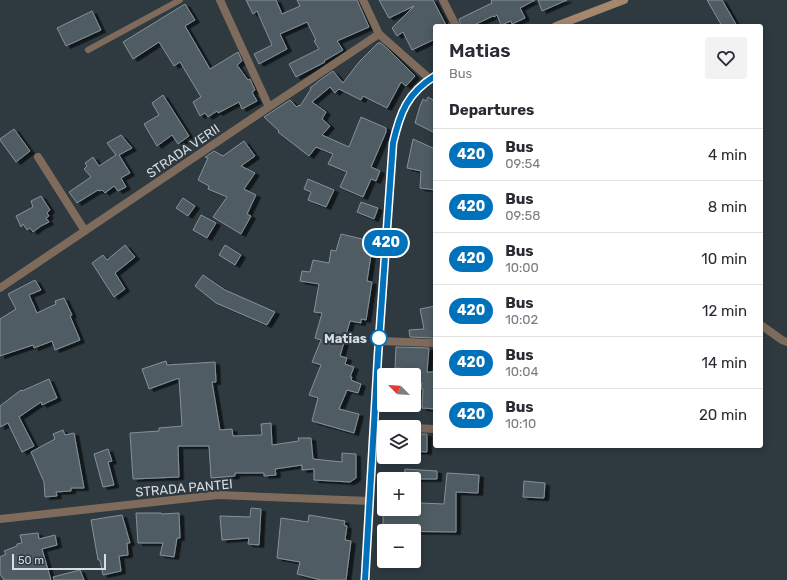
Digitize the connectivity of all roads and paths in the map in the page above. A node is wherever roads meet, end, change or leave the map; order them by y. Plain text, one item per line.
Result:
1 (180, 0) edge
2 (220, 0) edge
3 (363, 0) edge
4 (443, 0) edge
5 (624, 0) edge
6 (455, 24) edge
7 (561, 24) edge
8 (379, 34) junction
9 (88, 50) dead end
10 (432, 78) edge
11 (269, 107) junction
12 (38, 157) dead end
13 (85, 231) junction
14 (0, 288) edge
15 (763, 326) edge
16 (379, 341) junction
17 (787, 342) edge
18 (433, 343) edge
19 (374, 425) junction
20 (377, 425) edge
21 (421, 428) edge
22 (433, 429) edge
23 (370, 501) junction
24 (0, 519) edge
25 (365, 580) edge

1 - 9 lane
2 - 11 street
3 - 8 street
4 - 6 street
5 - 7 main road
8 - 10 street
8 - 11 street, STRADA VERII
10 - 16 main road
11 - 13 street, STRADA VERII
12 - 13 street
13 - 14 street, STRADA VERII
15 - 17 street
16 - 18 street
16 - 19 main road
19 - 20 street
19 - 23 main road
21 - 22 street
23 - 24 street, STRADA PANTEI
23 - 25 main road

